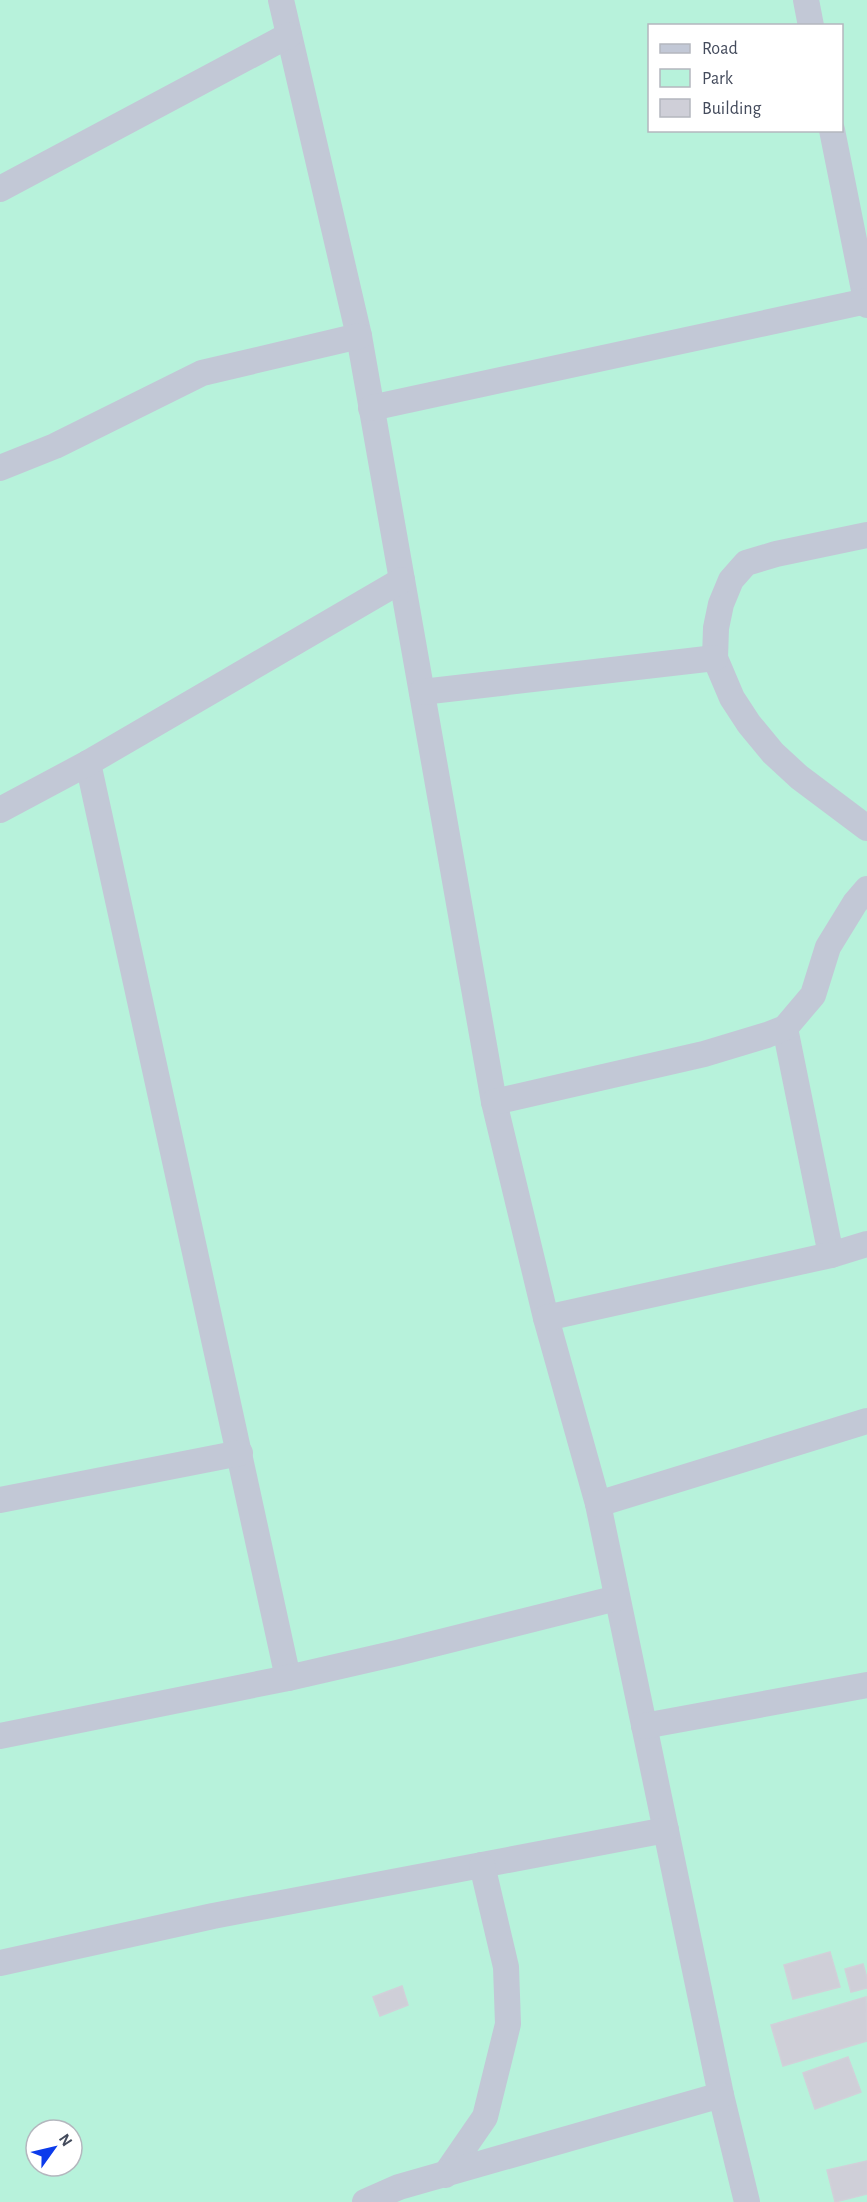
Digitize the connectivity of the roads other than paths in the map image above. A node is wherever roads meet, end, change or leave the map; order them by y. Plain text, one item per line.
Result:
1 (281, 0) edge
2 (806, 0) edge
3 (811, 24) edge
4 (289, 35) junction
5 (832, 132) edge
6 (0, 189) edge
7 (867, 302) edge
8 (359, 336) junction
9 (371, 408) junction
10 (0, 468) edge
11 (867, 535) edge
12 (402, 580) junction
13 (715, 658) junction
14 (422, 692) junction
15 (87, 763) junction
16 (0, 810) edge
17 (867, 828) edge
18 (867, 889) edge
19 (785, 1028) junction
20 (494, 1102) junction
21 (867, 1244) edge
22 (831, 1255) junction
23 (546, 1318) junction
24 (866, 1426) edge
25 (240, 1453) junction
26 (0, 1500) edge
27 (598, 1504) junction
28 (617, 1598) junction
29 (288, 1678) junction
30 (867, 1685) edge
31 (644, 1726) junction
32 (0, 1736) edge
33 (666, 1830) junction
34 (482, 1865) junction
35 (0, 1963) edge
36 (721, 2095) junction
37 (444, 2175) junction
38 (365, 2202) edge
39 (747, 2202) edge

1 - 4 street
2 - 3 street
4 - 6 street
4 - 8 street
5 - 7 street
7 - 9 street
8 - 9 street
8 - 10 street
9 - 12 street
11 - 13 street
12 - 14 street
12 - 15 street
13 - 14 street
13 - 17 street
14 - 20 street
15 - 16 street
15 - 25 street
18 - 19 street
19 - 20 street
19 - 22 street
20 - 23 street
21 - 22 street
22 - 23 street
23 - 27 street
24 - 27 street
25 - 26 street
25 - 29 street
27 - 28 street
28 - 29 street
28 - 31 street
29 - 32 street
30 - 31 street
31 - 33 street
33 - 34 street
33 - 36 street
34 - 35 street
34 - 37 street
36 - 37 street
36 - 39 street
37 - 38 street

